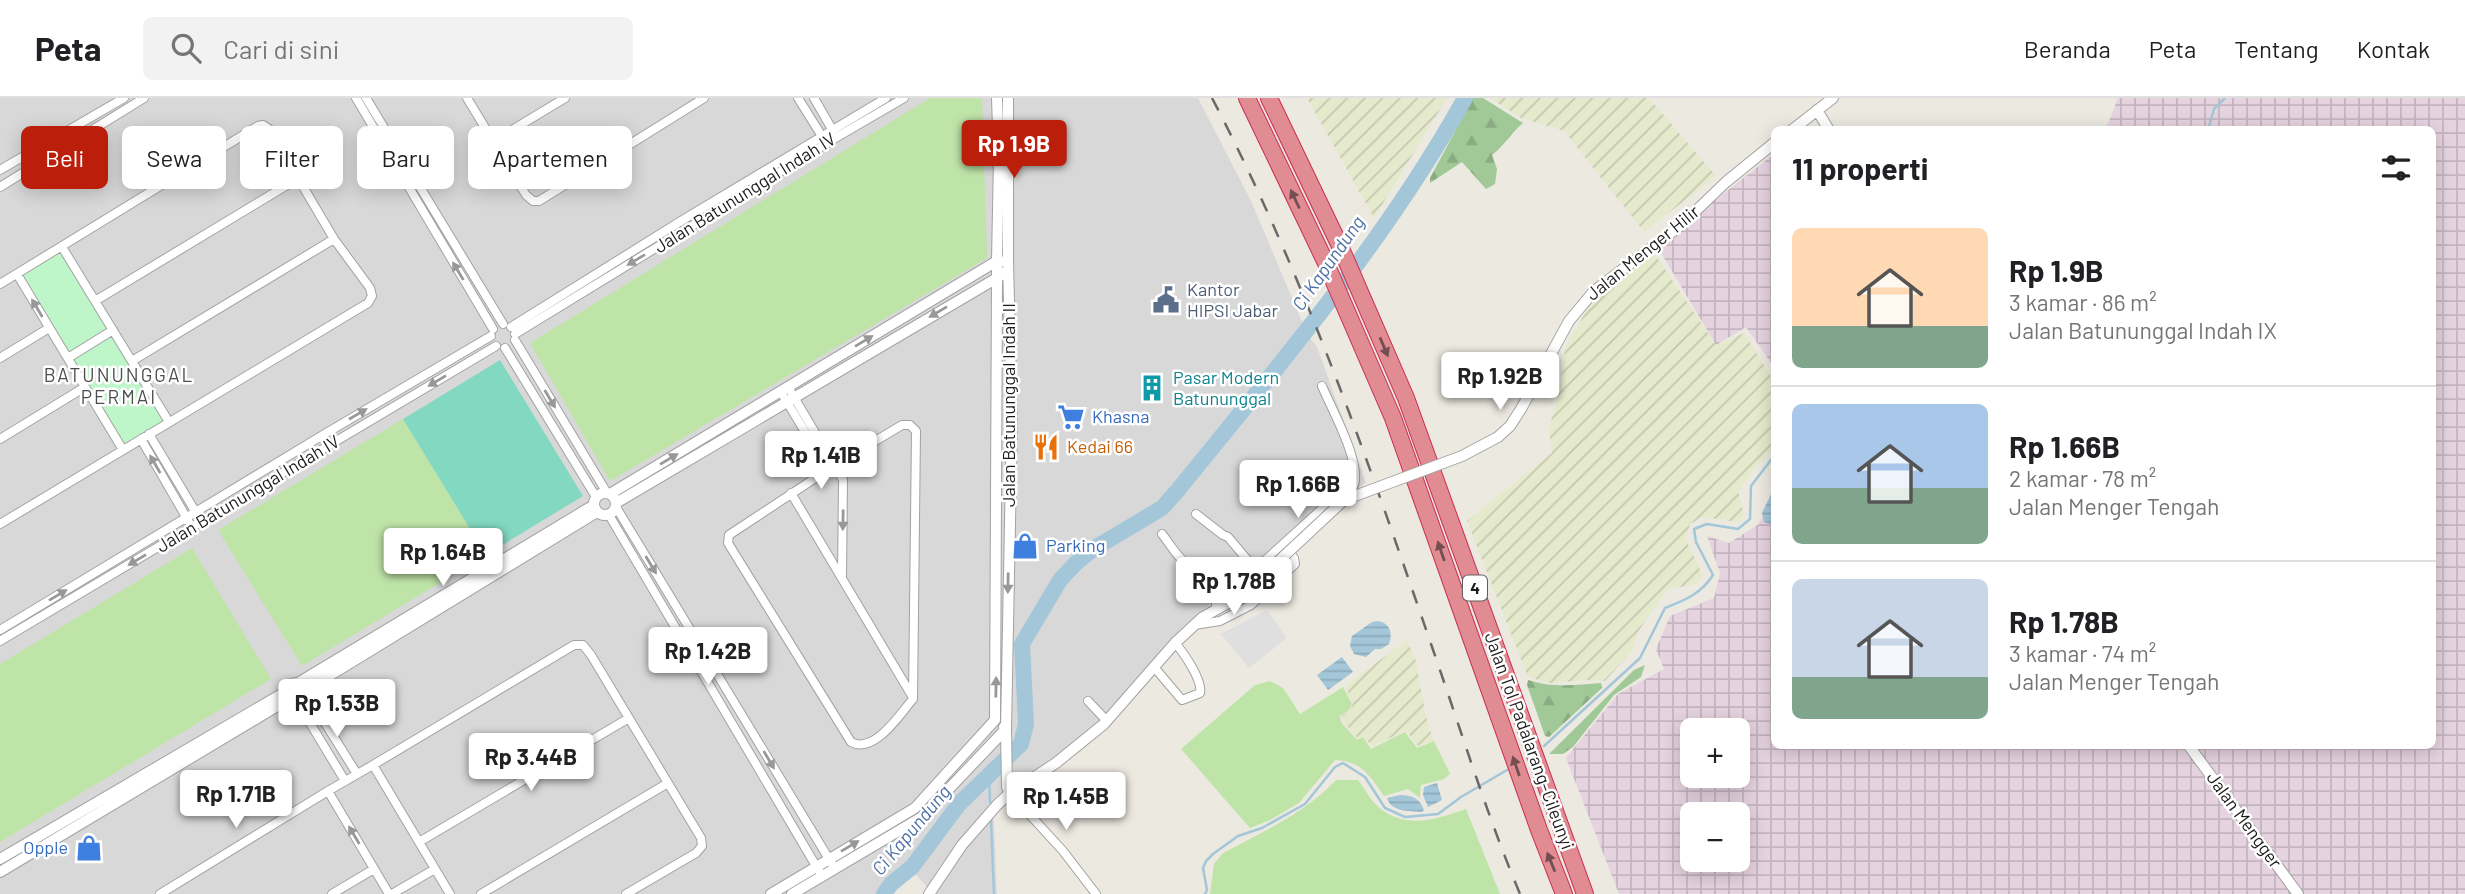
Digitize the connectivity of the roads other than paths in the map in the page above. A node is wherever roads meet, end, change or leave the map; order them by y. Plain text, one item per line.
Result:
1 (124, 98) edge
2 (144, 98) edge
3 (356, 98) edge
4 (366, 98) edge
5 (467, 98) edge
6 (565, 98) edge
7 (705, 98) edge
8 (798, 98) edge
9 (814, 98) edge
10 (886, 98) edge
11 (904, 98) edge
12 (997, 98) edge
13 (1008, 98) edge
14 (1247, 98) edge
15 (1269, 98) edge
16 (1833, 98) edge
17 (130, 107) junction
18 (1816, 110) junction
19 (375, 126) edge
20 (380, 126) edge
21 (485, 126) edge
22 (519, 126) edge
23 (1797, 126) edge
24 (1826, 126) edge
25 (834, 133) junction
26 (240, 137) edge
27 (824, 139) junction
28 (632, 143) edge
29 (1771, 146) edge
30 (0, 170) edge
31 (1, 184) edge
32 (279, 189) edge
33 (304, 189) edge
34 (413, 189) edge
35 (417, 189) edge
36 (522, 189) edge
37 (558, 189) edge
38 (334, 239) junction
39 (62, 247) junction
40 (1004, 264) junction
41 (17, 274) junction
42 (997, 278) junction
43 (0, 284) edge
44 (95, 301) junction
45 (49, 328) junction
46 (113, 330) junction
47 (511, 331) junction
48 (492, 332) junction
49 (501, 347) junction
50 (0, 358) edge
51 (68, 358) junction
52 (132, 360) junction
53 (1322, 386) dead end
54 (85, 387) junction
55 (784, 389) junction
56 (791, 400) junction
57 (169, 422) junction
58 (149, 434) junction
59 (323, 435) junction
60 (0, 439) edge
61 (141, 439) junction
62 (329, 446) junction
63 (123, 450) junction
64 (831, 468) junction
65 (791, 493) junction
66 (612, 502) junction
67 (595, 505) junction
68 (195, 512) junction
69 (1196, 514) dead end
70 (186, 518) junction
71 (201, 522) junction
72 (0, 524) edge
73 (192, 527) junction
74 (1162, 534) dead end
75 (1284, 543) junction
76 (1255, 569) junction
77 (842, 578) junction
78 (1221, 601) junction
79 (1203, 617) junction
80 (1194, 625) junction
81 (0, 631) edge
82 (0, 641) edge
83 (1175, 643) junction
84 (1154, 667) junction
85 (304, 689) junction
86 (292, 698) junction
87 (913, 699) junction
88 (1088, 701) dead end
89 (629, 718) junction
90 (995, 720) junction
91 (1107, 721) junction
92 (1006, 729) junction
93 (2191, 749) edge
94 (373, 765) junction
95 (357, 774) junction
96 (345, 781) junction
97 (668, 783) junction
98 (1009, 790) junction
99 (328, 791) junction
100 (419, 842) junction
101 (0, 859) edge
102 (832, 864) junction
103 (374, 869) junction
104 (435, 869) junction
105 (819, 871) junction
106 (0, 872) edge
107 (160, 894) edge
108 (332, 894) edge
109 (390, 894) edge
110 (450, 894) edge
111 (481, 894) edge
112 (626, 894) edge
113 (771, 894) edge
114 (792, 894) edge
115 (929, 894) edge
116 (1096, 894) edge
117 (1564, 894) edge
118 (1586, 894) edge
119 (2298, 894) edge

1 - 17 street
1 - 30 street
2 - 17 street
3 - 19 street
4 - 20 street
5 - 21 street
6 - 22 street
7 - 28 street
8 - 27 street
9 - 25 street
10 - 25 street, Jalan Batununggal Indah IV
11 - 25 street, Jalan Batununggal Indah IV
12 - 40 street
13 - 40 street
117 -> 14 highway, Jalan Tol Padalarang–Cileunyi / 4
15 -> 118 highway, Jalan Tol Padalarang–Cileunyi / 4
16 - 18 street
17 - 31 street
18 - 23 street
18 - 24 street
25 - 27 street, Jalan Batununggal Indah IV
26 - 39 street
27 - 47 street, Jalan Batununggal Indah IV
29 - 79 street, Jalan Menger Hilir, bridge
32 - 44 street
33 - 38 street
48 -> 34 street
35 - 47 street
36 - 37 street
38 - 52 street
38 - 57 street
39 - 41 street
39 - 44 street
40 - 42 street
55 -> 40 street
40 -> 92 street, Jalan Batununggal Indah II
41 - 43 street
45 -> 41 street
42 -> 56 street
90 -> 42 street, Jalan Batununggal Indah II
44 - 46 street
45 - 50 street
45 - 51 street
46 - 51 street
46 - 52 street
47 - 48 street, Jalan Batununggal Indah IV
47 - 49 street, Jalan Batununggal Indah IV
47 -> 66 street
48 - 49 street
59 -> 48 street, Jalan Batununggal Indah IV
49 -> 62 street, Jalan Batununggal Indah IV
49 - 67 street
51 - 54 street
52 - 57 street
53 - 75 street
54 - 60 street
54 - 63 street
55 - 56 street
66 -> 55 street
56 - 64 street
56 - 66 street
57 - 58 street
58 - 61 street
58 - 68 street
59 - 62 street
59 - 68 street, Jalan Batununggal Indah IV
61 - 63 street
70 -> 61 street
62 - 71 street, Jalan Batununggal Indah IV
63 - 72 street
64 - 65 street
64 -> 77 street
64 - 87 street
65 - 77 street
65 - 87 street
66 - 67 street
66 - 67 street
66 -> 102 street
66 - 105 street
67 - 85 street
68 - 70 street, Jalan Batununggal Indah IV
68 - 71 street
69 - 76 street
70 - 73 street
81 -> 70 street, Jalan Batununggal Indah IV
71 - 73 street, Jalan Batununggal Indah IV
73 -> 82 street, Jalan Batununggal Indah IV
74 - 78 street
75 - 76 street
75 - 80 street
76 - 78 street
77 - 87 street
78 - 79 street
79 - 80 street, Jalan Menger Hilir
80 - 83 street, Jalan Menger Hilir
83 - 84 street, Jalan Menger Hilir
83 - 84 street
84 - 91 street, Jalan Menger Hilir
85 - 86 street
85 - 86 street
85 - 95 street
86 - 96 street
86 - 101 street
86 - 106 street
88 - 91 street
89 - 94 street
89 - 97 street
89 - 100 street
90 - 92 street
102 -> 90 street
91 - 98 street, Jalan Menger Hilir
92 - 98 street, Jalan Batununggal Indah II
92 - 102 street
93 - 119 street, Jalan Mengger
94 - 95 street
94 - 100 street
95 - 96 street
96 - 99 street
97 - 111 street
97 - 112 street
98 - 115 street, Jalan Menger Hilir
98 - 116 street
103 -> 99 street
99 - 107 street
100 - 104 street
102 - 105 street
103 - 108 street
103 - 109 street
104 - 109 street
104 - 110 street
105 - 113 street
105 - 114 street

